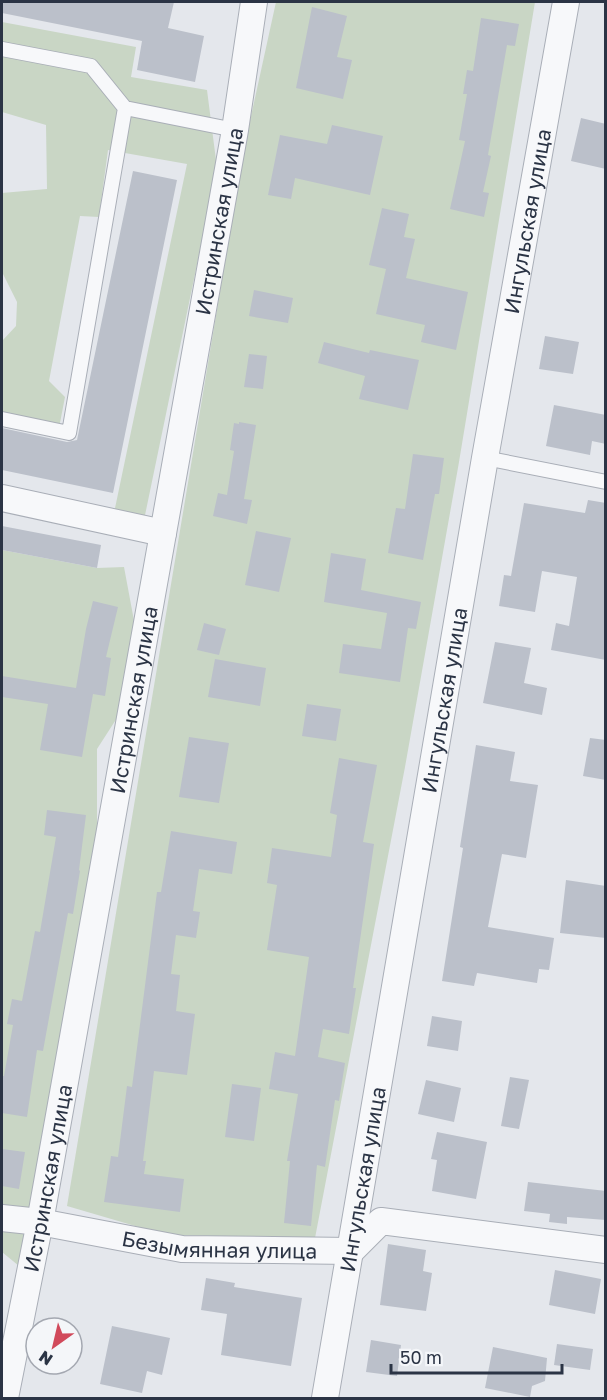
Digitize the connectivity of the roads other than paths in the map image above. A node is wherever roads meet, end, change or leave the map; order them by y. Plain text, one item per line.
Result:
1 (254, 2) edge
2 (566, 2) edge
3 (2, 48) edge
4 (125, 108) junction
5 (235, 130) junction
6 (2, 418) edge
7 (485, 458) junction
8 (606, 482) edge
9 (2, 498) edge
10 (163, 532) junction
11 (2, 1218) edge
12 (40, 1222) junction
13 (606, 1250) edge
14 (351, 1251) junction
15 (5, 1398) edge
16 (325, 1398) edge

1 - 5 street, Истринская улица
2 - 7 street, Ингульская улица
3 - 4 lane
4 - 5 lane
4 - 6 lane
5 - 10 street, Истринская улица
7 - 8 lane
7 - 14 street, Ингульская улица
9 - 10 street
10 - 12 street, Истринская улица
11 - 12 street, Безымянная улица
12 - 14 street, Безымянная улица
12 - 15 street, Истринская улица
13 - 14 street
14 - 16 street, Ингульская улица

